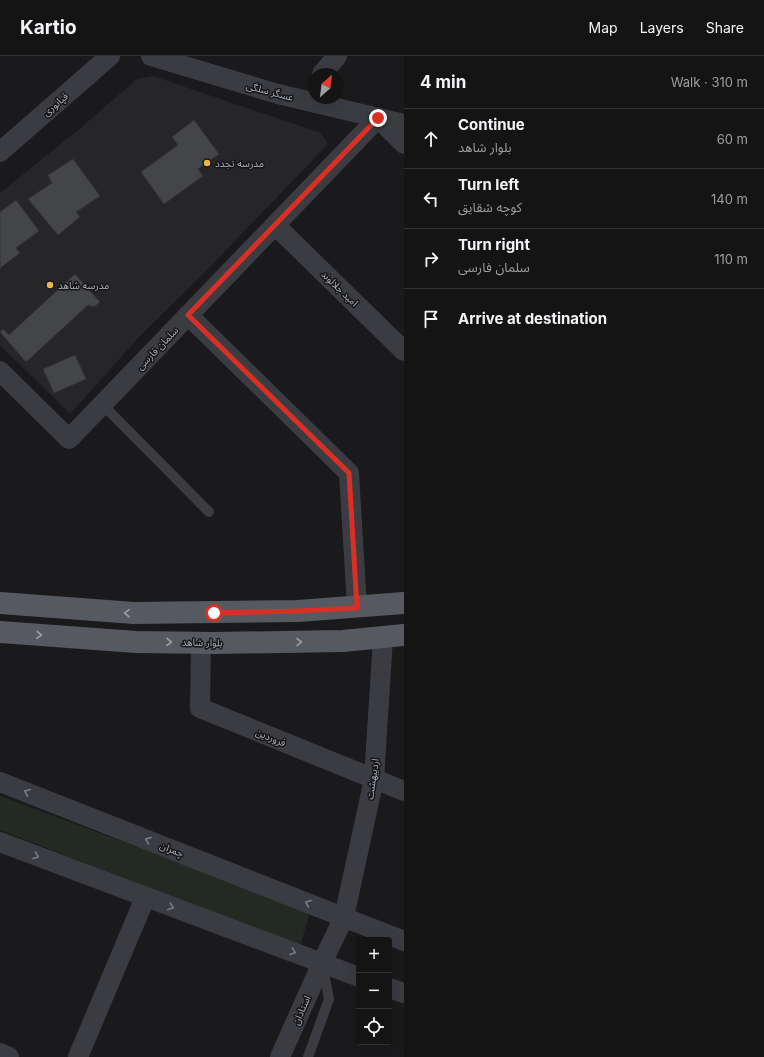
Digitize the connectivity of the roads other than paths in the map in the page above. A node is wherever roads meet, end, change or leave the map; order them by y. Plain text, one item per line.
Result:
1 (110, 56) edge
2 (151, 56) edge
3 (337, 56) edge
4 (327, 68) edge
5 (308, 90) edge
6 (300, 99) junction
7 (378, 118) junction
8 (404, 124) edge
9 (404, 144) edge
10 (0, 152) edge
11 (275, 225) junction
12 (188, 315) junction
13 (404, 350) edge
14 (0, 371) edge
15 (102, 404) junction
16 (208, 512) dead end
17 (0, 603) edge
18 (404, 603) edge
19 (357, 608) junction
20 (0, 632) edge
21 (404, 635) edge
22 (383, 638) junction
23 (201, 643) junction
24 (374, 779) junction
25 (0, 782) edge
26 (404, 791) edge
27 (0, 842) edge
28 (145, 898) junction
29 (344, 917) junction
30 (404, 941) edge
31 (322, 963) junction
32 (356, 976) edge
33 (392, 989) edge
34 (404, 993) edge
35 (0, 1053) edge
36 (9, 1057) edge
37 (78, 1057) edge
38 (280, 1057) edge
39 (308, 1057) edge

1 - 10 street, قپانوری
2 - 6 street, عسگر سلگی
3 - 4 street
5 - 6 street
6 - 7 street, عسگر سلگی
7 - 8 street, عسگر سلگی
7 - 9 street
7 - 11 street, سلمان فارسی
11 - 12 street, سلمان فارسی
11 - 13 street, امید جلالوند
12 - 15 street, سلمان فارسی
12 - 19 street
14 - 15 street, سلمان فارسی
15 - 16 lane
19 -> 17 main road
18 - 19 main road
20 -> 23 main road, بلوار شاهد
21 - 22 main road, بلوار شاهد
23 -> 22 main road, بلوار شاهد
22 - 24 street, اردیبهشت
23 - 24 street, فروردین
24 - 26 street, فروردین
24 - 29 street, اردیبهشت
29 -> 25 street, چمران
27 -> 28 street
28 -> 31 street
28 - 37 street
29 - 30 street, چمران
29 - 31 street
31 - 32 street
31 - 38 street, استادان
31 - 39 lane
33 - 34 street
35 - 36 street

